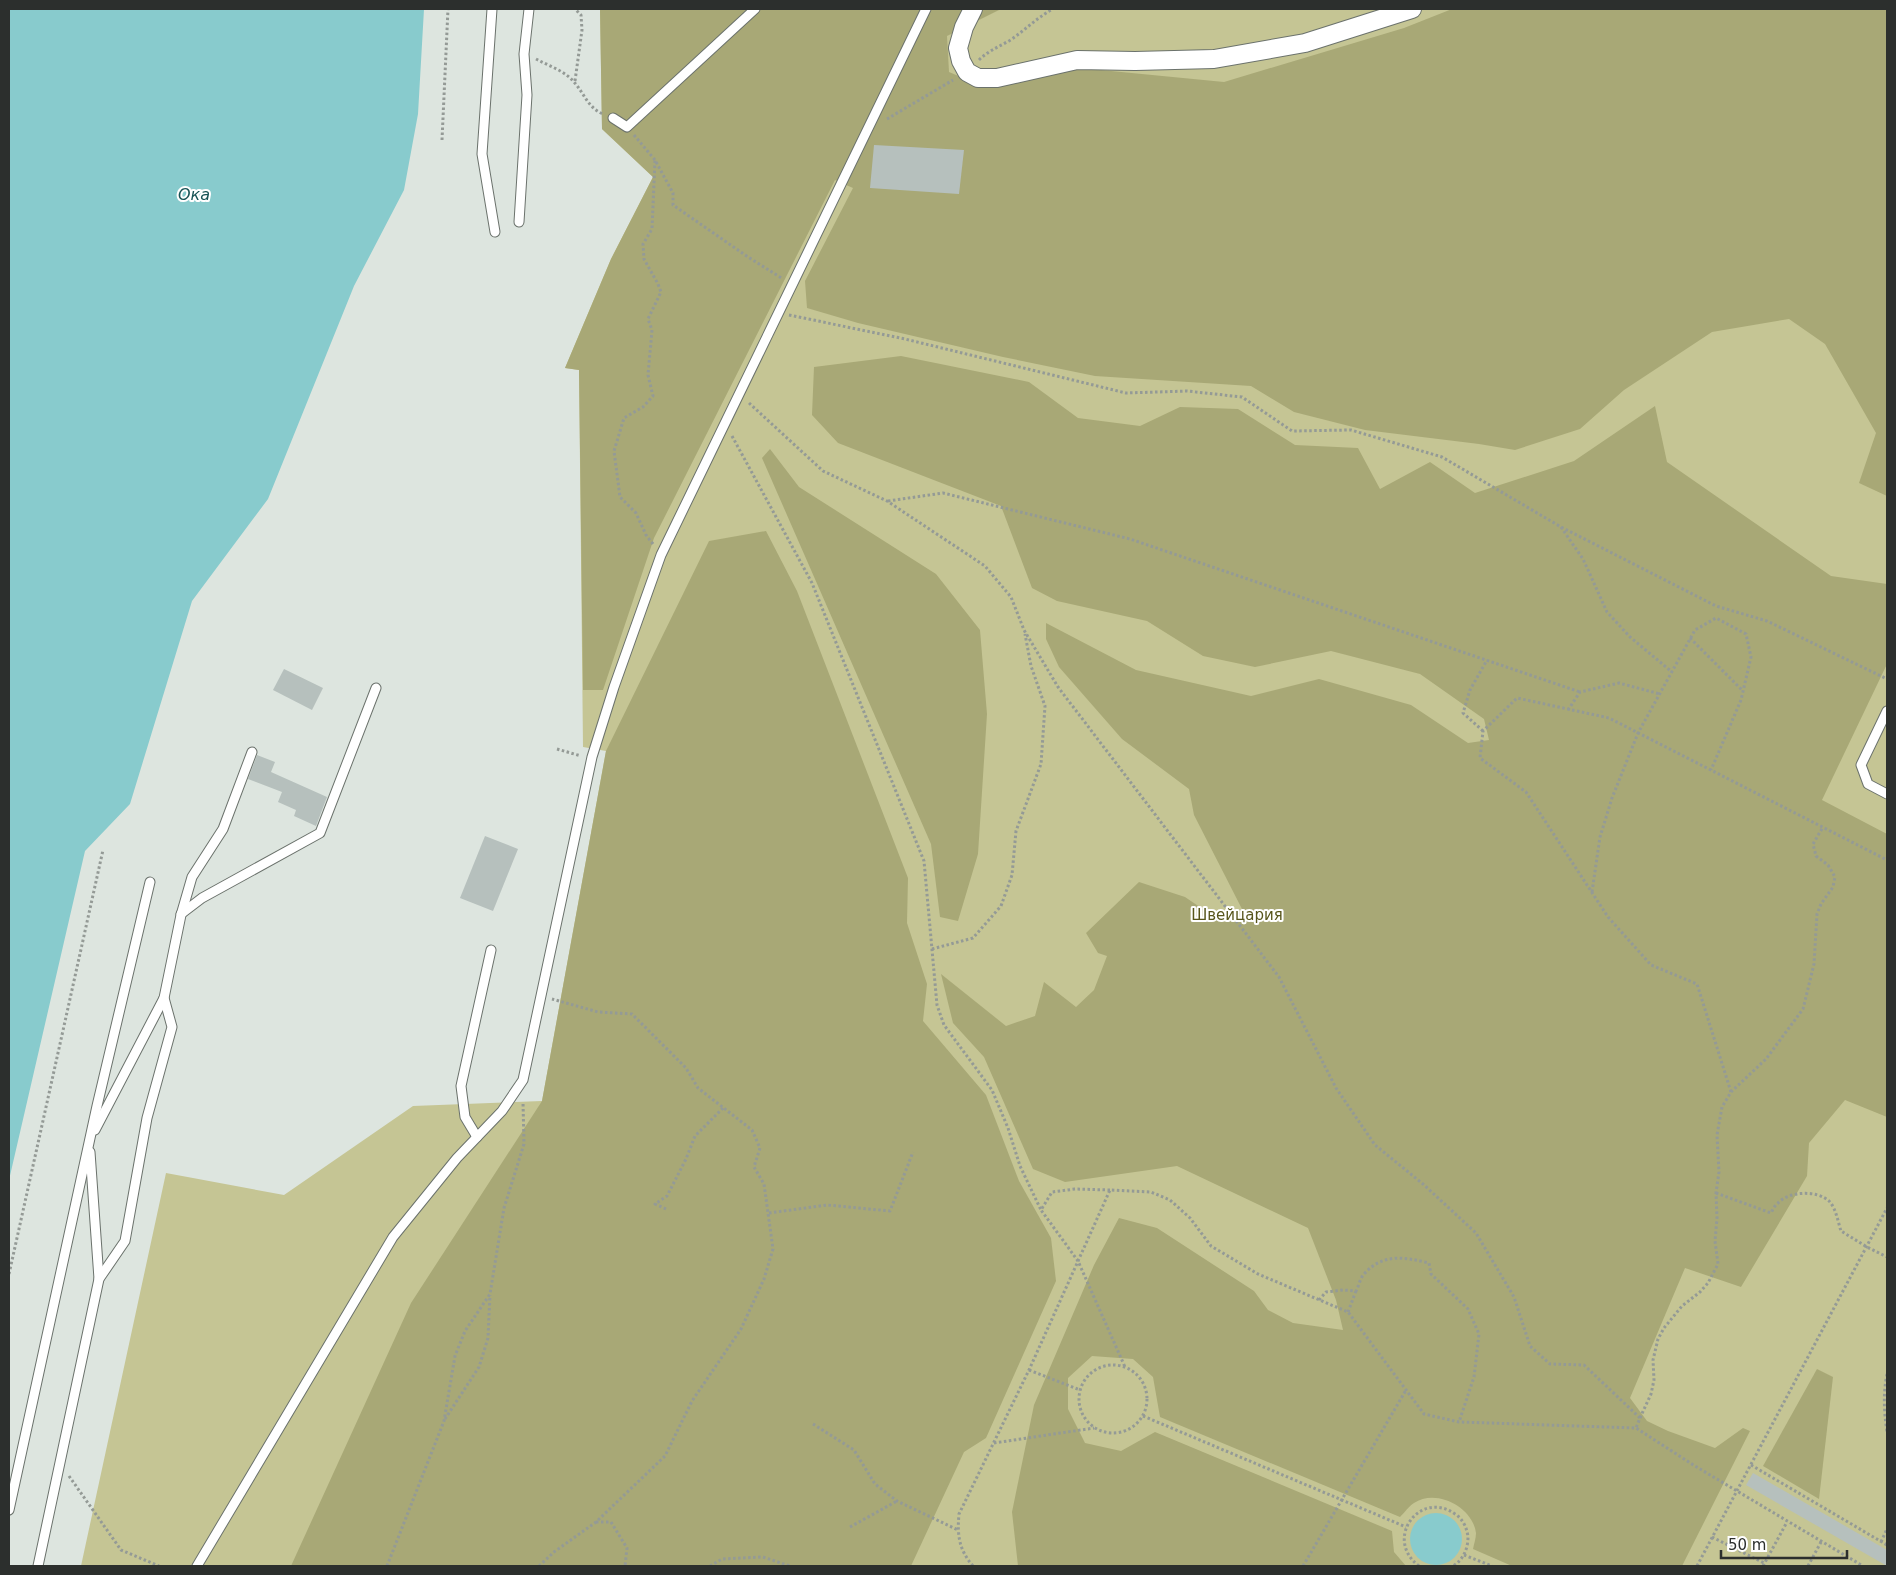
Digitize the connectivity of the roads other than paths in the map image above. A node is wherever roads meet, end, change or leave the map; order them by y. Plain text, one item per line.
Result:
1 (492, 9) edge
2 (529, 9) edge
3 (755, 9) edge
4 (926, 9) edge
5 (973, 9) edge
6 (1412, 9) edge
7 (613, 118) road end
8 (519, 222) dead end
9 (495, 232) dead end
10 (376, 688) dead end
11 (1887, 711) edge
12 (252, 752) dead end
13 (1887, 794) edge
14 (150, 882) dead end
15 (181, 915) junction
16 (491, 950) dead end
17 (164, 998) junction
18 (477, 1137) junction
19 (90, 1140) junction
20 (99, 1279) junction
21 (9, 1510) edge
22 (38, 1566) edge
23 (197, 1566) edge

1 - 9 lane
2 - 8 lane
3 - 7 lane
4 - 18 lane
5 - 6 street
10 - 15 lane
11 - 13 lane
12 - 15 lane
14 - 19 lane
15 - 17 lane
16 - 18 lane
17 - 19 lane
17 - 20 lane
18 - 23 lane
19 - 20 lane
19 - 21 lane
20 - 22 lane

